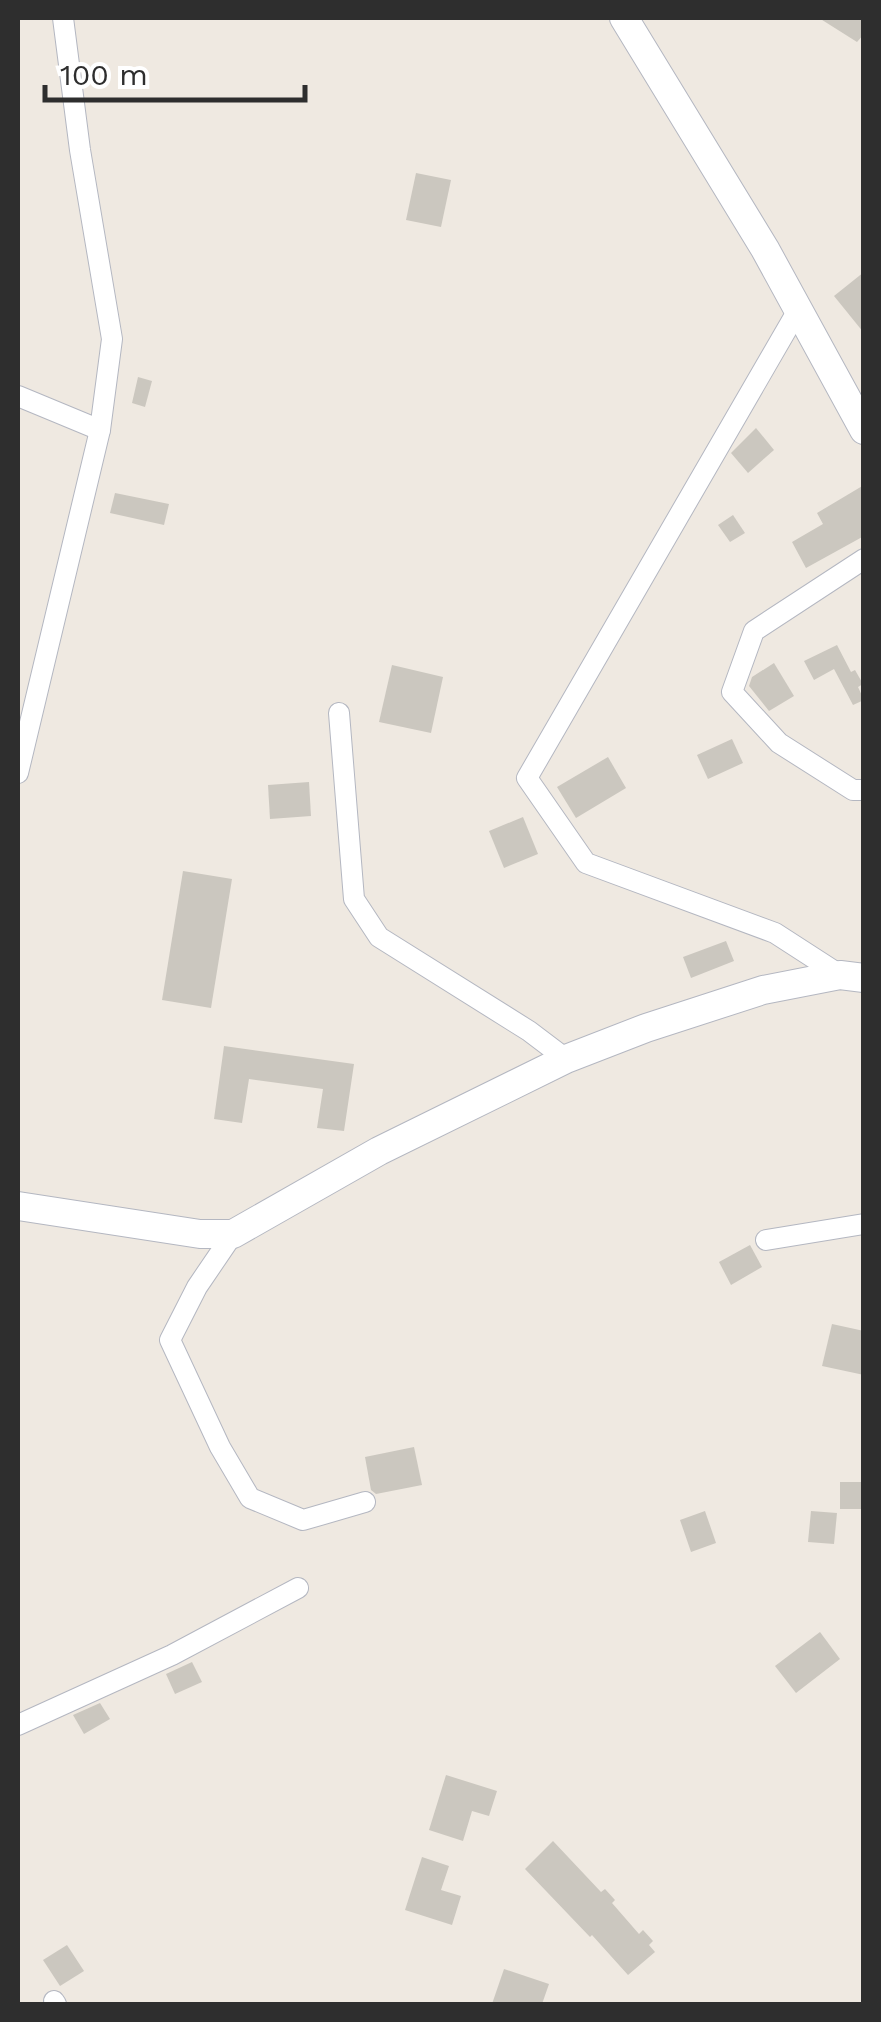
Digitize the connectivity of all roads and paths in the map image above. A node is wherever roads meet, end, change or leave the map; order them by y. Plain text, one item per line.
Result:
1 (63, 18) edge
2 (624, 18) edge
3 (798, 310) junction
4 (18, 396) edge
5 (100, 430) junction
6 (864, 430) edge
7 (864, 558) edge
8 (18, 667) edge
9 (40, 674) junction
10 (339, 713) dead end
11 (18, 773) edge
12 (864, 790) edge
13 (852, 977) edge
14 (566, 1060) junction
15 (18, 1206) edge
16 (864, 1224) edge
17 (232, 1234) junction
18 (766, 1240) dead end
19 (364, 1502) dead end
20 (298, 1588) dead end
21 (18, 1725) edge

1 - 5 street
2 - 3 street
3 - 6 street
3 - 13 street
4 - 5 street
5 - 9 street
7 - 12 street
8 - 9 street
9 - 11 street
10 - 14 street
13 - 14 street
14 - 17 street
15 - 17 street
16 - 18 street
17 - 19 street
20 - 21 street

